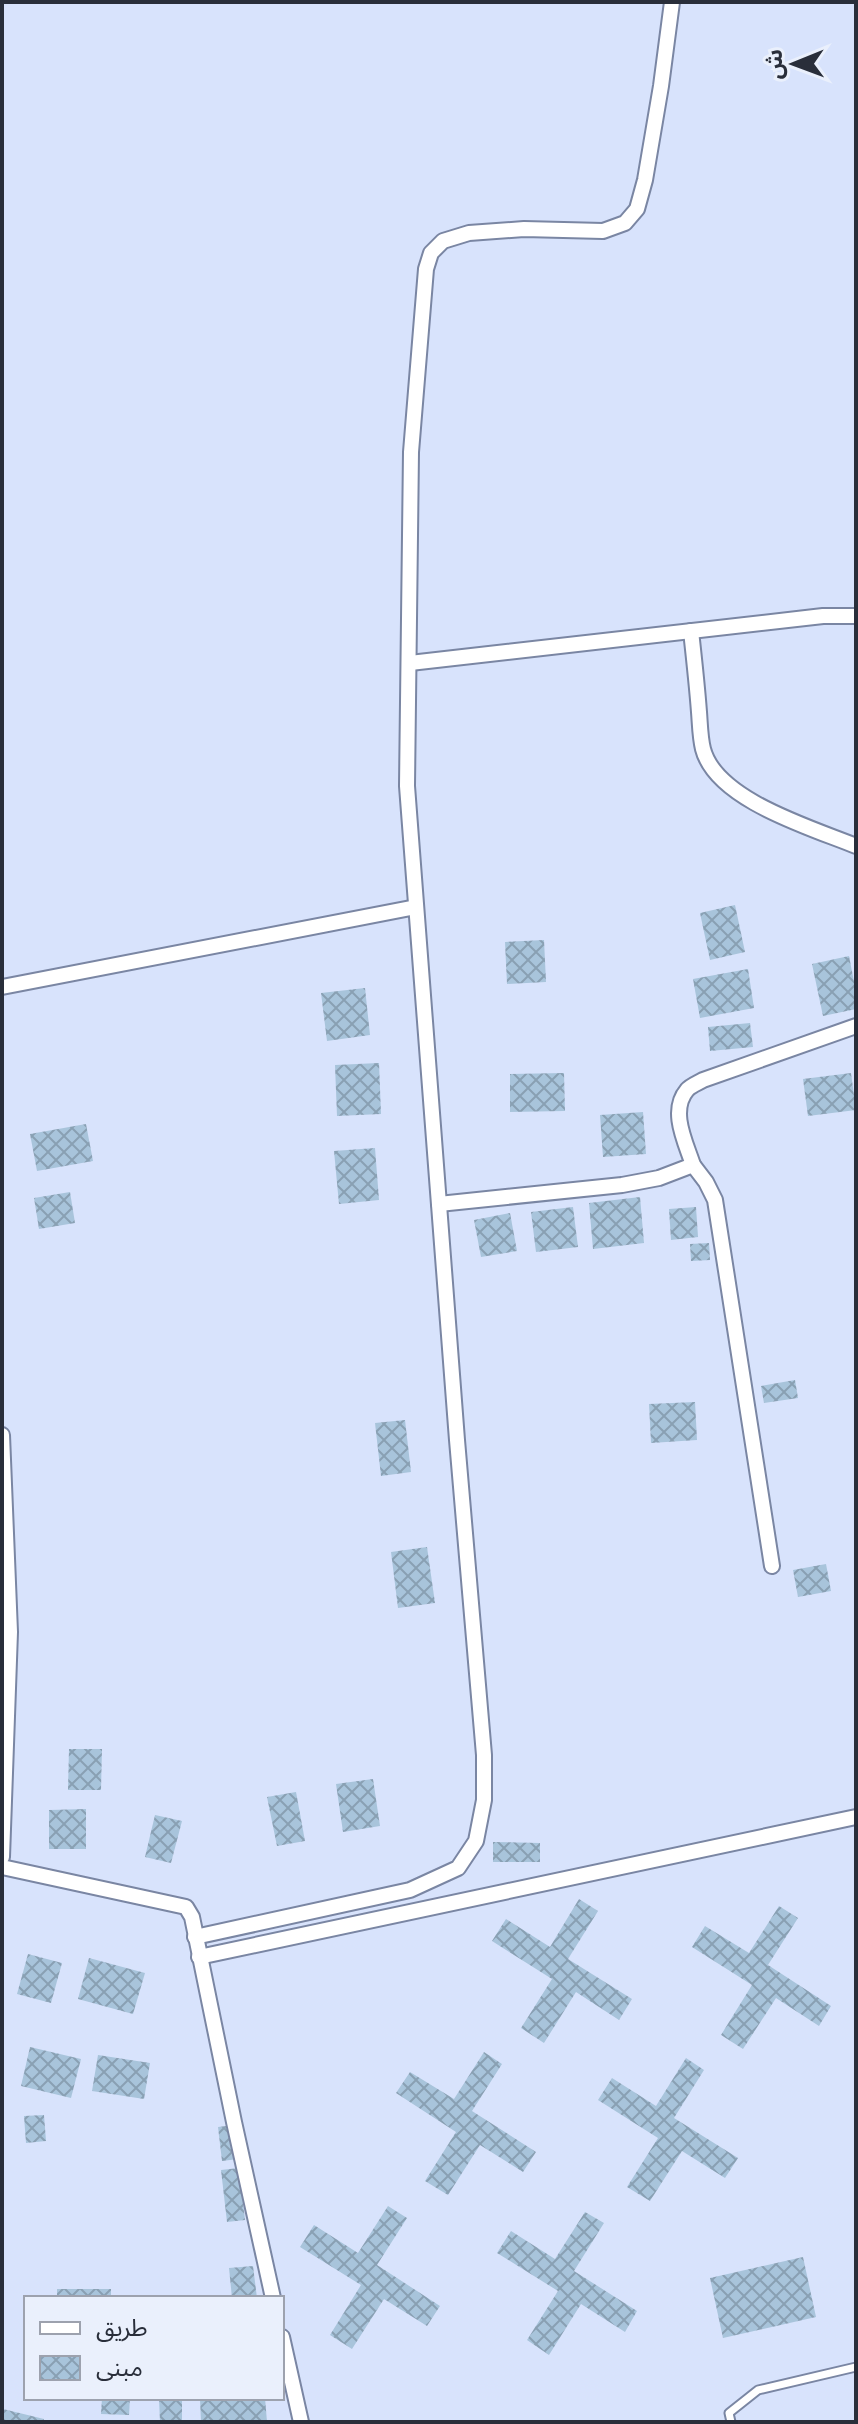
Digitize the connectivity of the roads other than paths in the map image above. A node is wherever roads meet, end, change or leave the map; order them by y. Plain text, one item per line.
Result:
1 (672, 2) edge
2 (856, 616) edge
3 (691, 631) junction
4 (410, 663) junction
5 (856, 846) edge
6 (416, 907) junction
7 (2, 987) edge
8 (856, 1026) edge
9 (693, 1165) junction
10 (439, 1204) junction
11 (2, 1435) edge
12 (772, 1566) dead end
13 (5, 1689) edge
14 (856, 1817) edge
15 (2, 1857) edge
16 (2, 1867) edge
17 (195, 1937) junction
18 (199, 1957) junction
19 (273, 2296) edge
20 (284, 2346) edge
21 (856, 2367) edge
22 (301, 2422) edge
23 (731, 2422) edge

1 - 4 street
2 - 3 street
3 - 4 street
3 - 5 street
4 - 6 street
6 - 7 street
6 - 10 street
8 - 9 street
9 - 10 street
9 - 12 street
10 - 17 street
11 - 13 street
13 - 15 street
14 - 18 street
16 - 17 street
17 - 18 street
18 - 19 street
20 - 22 street
21 - 23 lane

